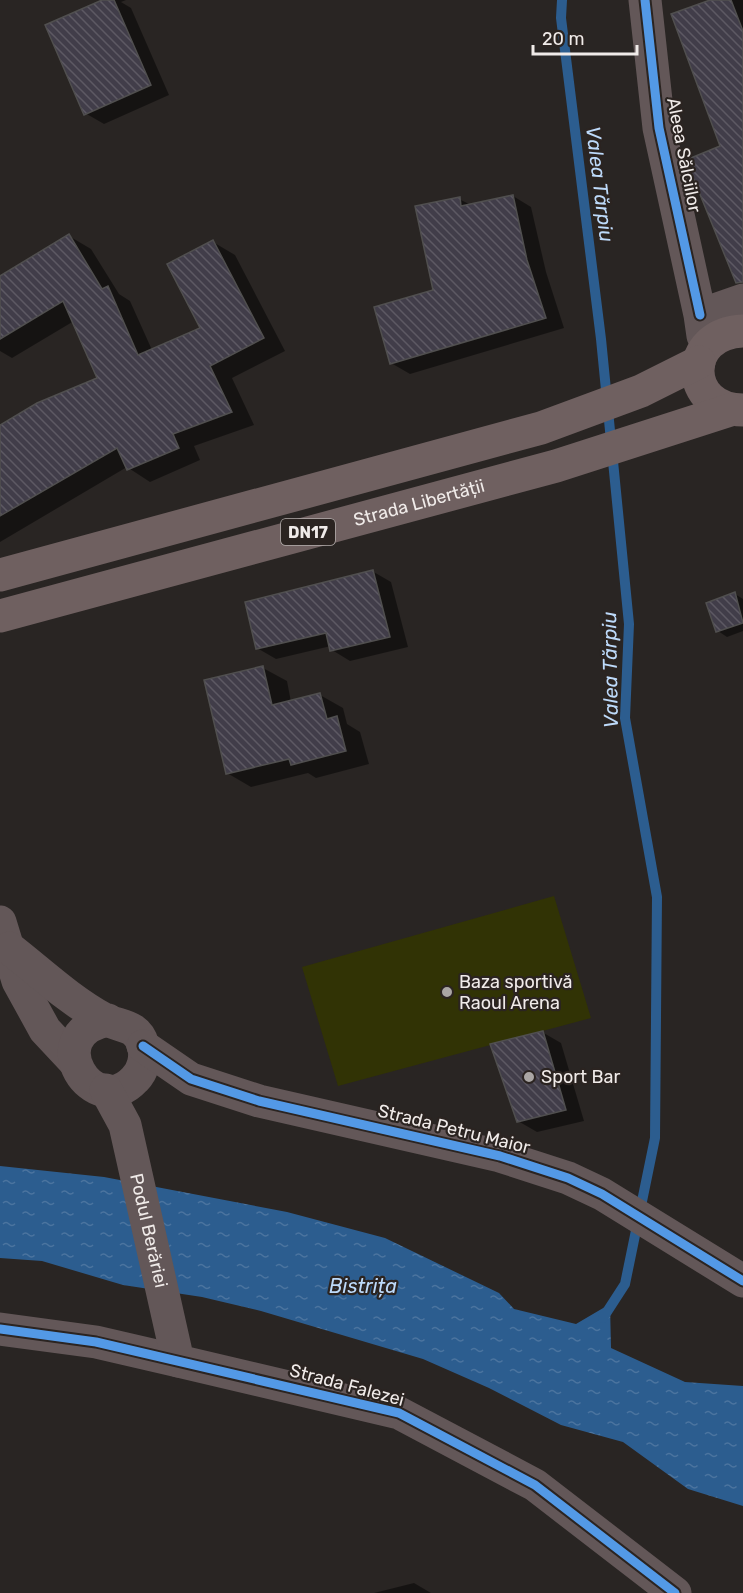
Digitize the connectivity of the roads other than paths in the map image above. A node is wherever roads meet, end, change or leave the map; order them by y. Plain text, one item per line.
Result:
1 (645, 0) edge
2 (743, 300) edge
3 (700, 315) junction
4 (743, 332) edge
5 (702, 355) junction
6 (737, 410) edge
7 (0, 575) edge
8 (0, 616) edge
9 (4, 935) edge
10 (108, 1020) junction
11 (143, 1046) junction
12 (74, 1061) junction
13 (191, 1079) junction
14 (123, 1085) junction
15 (743, 1281) edge
16 (0, 1329) edge
17 (178, 1360) junction
18 (675, 1593) edge

1 - 3 street, Aleea Sălciilor
2 - 3 street
3 - 5 street, Aleea Sălciilor
4 - 5 main road, DN17
5 - 6 main road, DN17
5 - 7 main road, DN17
6 - 8 main road, Strada Libertății / DN17
9 - 10 street
9 - 12 street
10 - 11 street
10 - 12 street
11 - 13 street, Strada Petru Maior
11 - 14 street
12 - 14 street
13 - 14 street, Strada Petru Maior
13 - 15 street, Strada Petru Maior
14 - 17 street, Podul Berăriei
16 - 17 street, Strada Falezei
17 - 18 street, Strada Falezei

